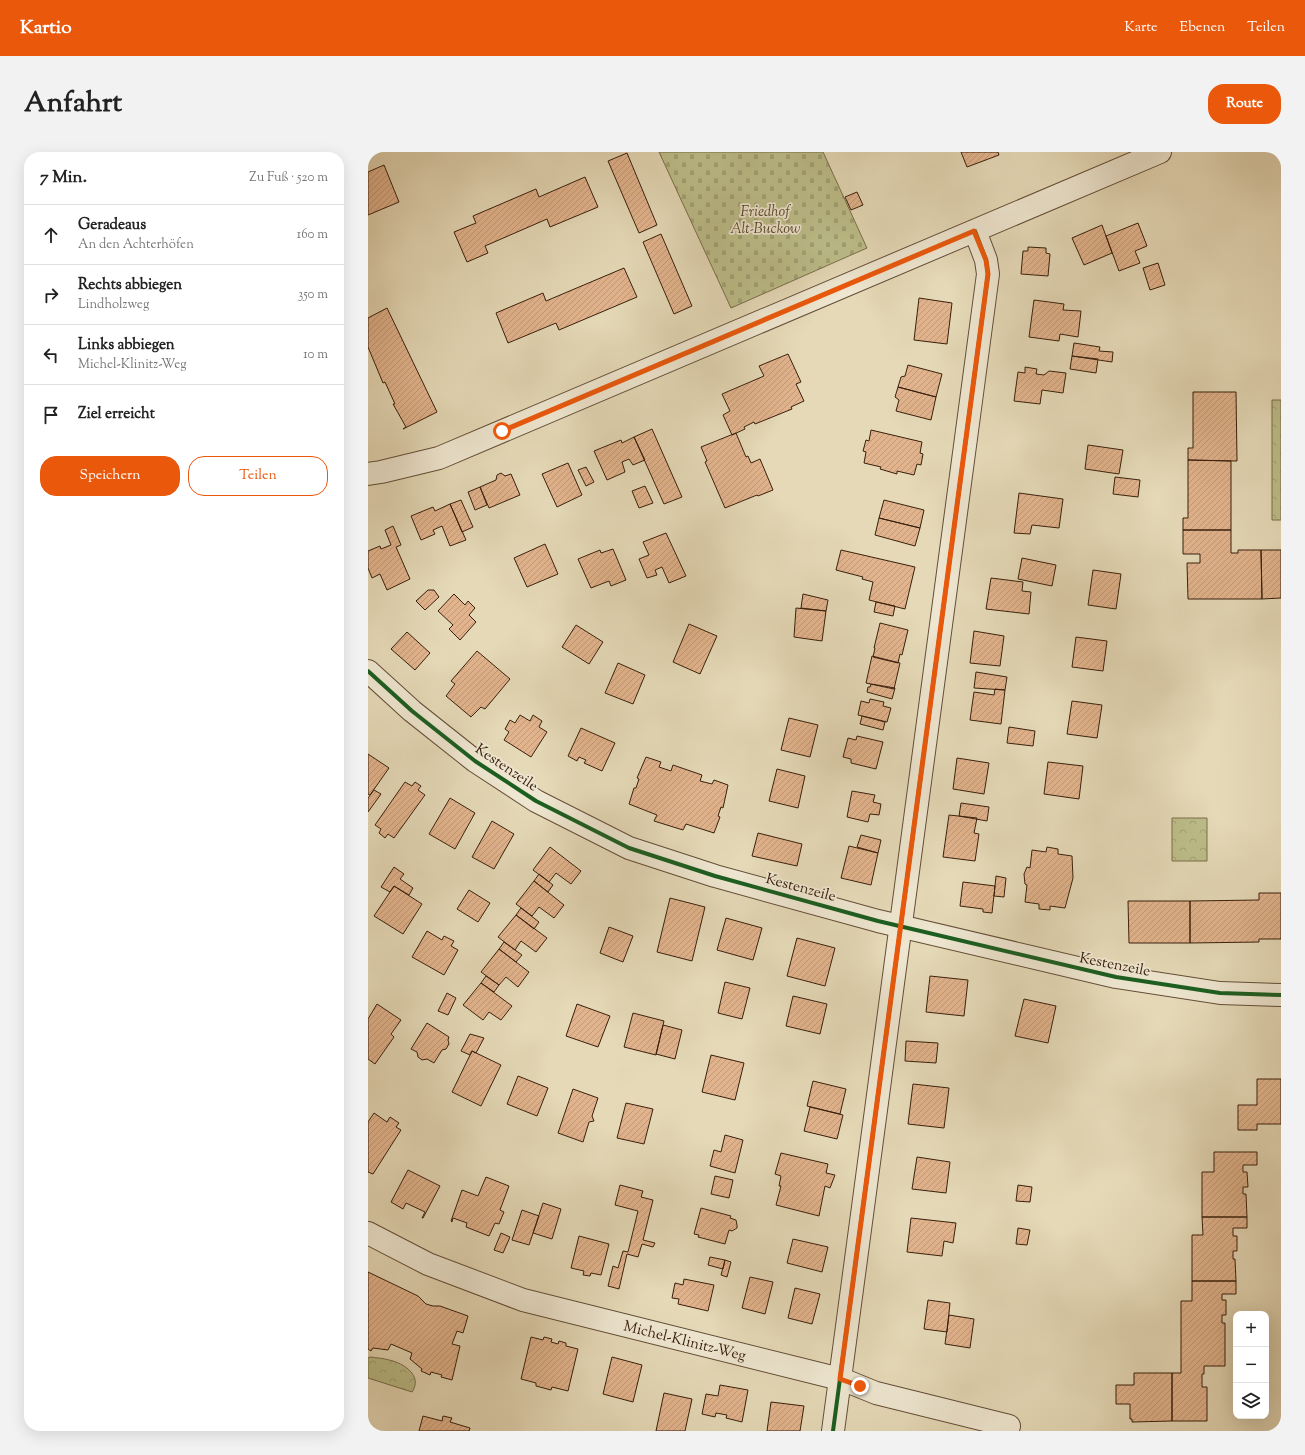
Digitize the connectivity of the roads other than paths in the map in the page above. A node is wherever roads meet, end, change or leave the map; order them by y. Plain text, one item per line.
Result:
1 (1160, 152) edge
2 (974, 231) junction
3 (368, 474) edge
4 (368, 671) edge
5 (900, 926) junction
6 (1281, 995) edge
7 (368, 1233) edge
8 (840, 1379) junction
9 (1009, 1426) dead end
10 (833, 1431) edge

1 - 2 street
2 - 3 street
2 - 5 street
4 - 5 street, Kestenzeile
5 - 6 street, Kestenzeile
5 - 8 street
7 - 8 street, Michel-Klinitz-Weg
8 - 9 street, Michel-Klinitz-Weg
8 - 10 street

